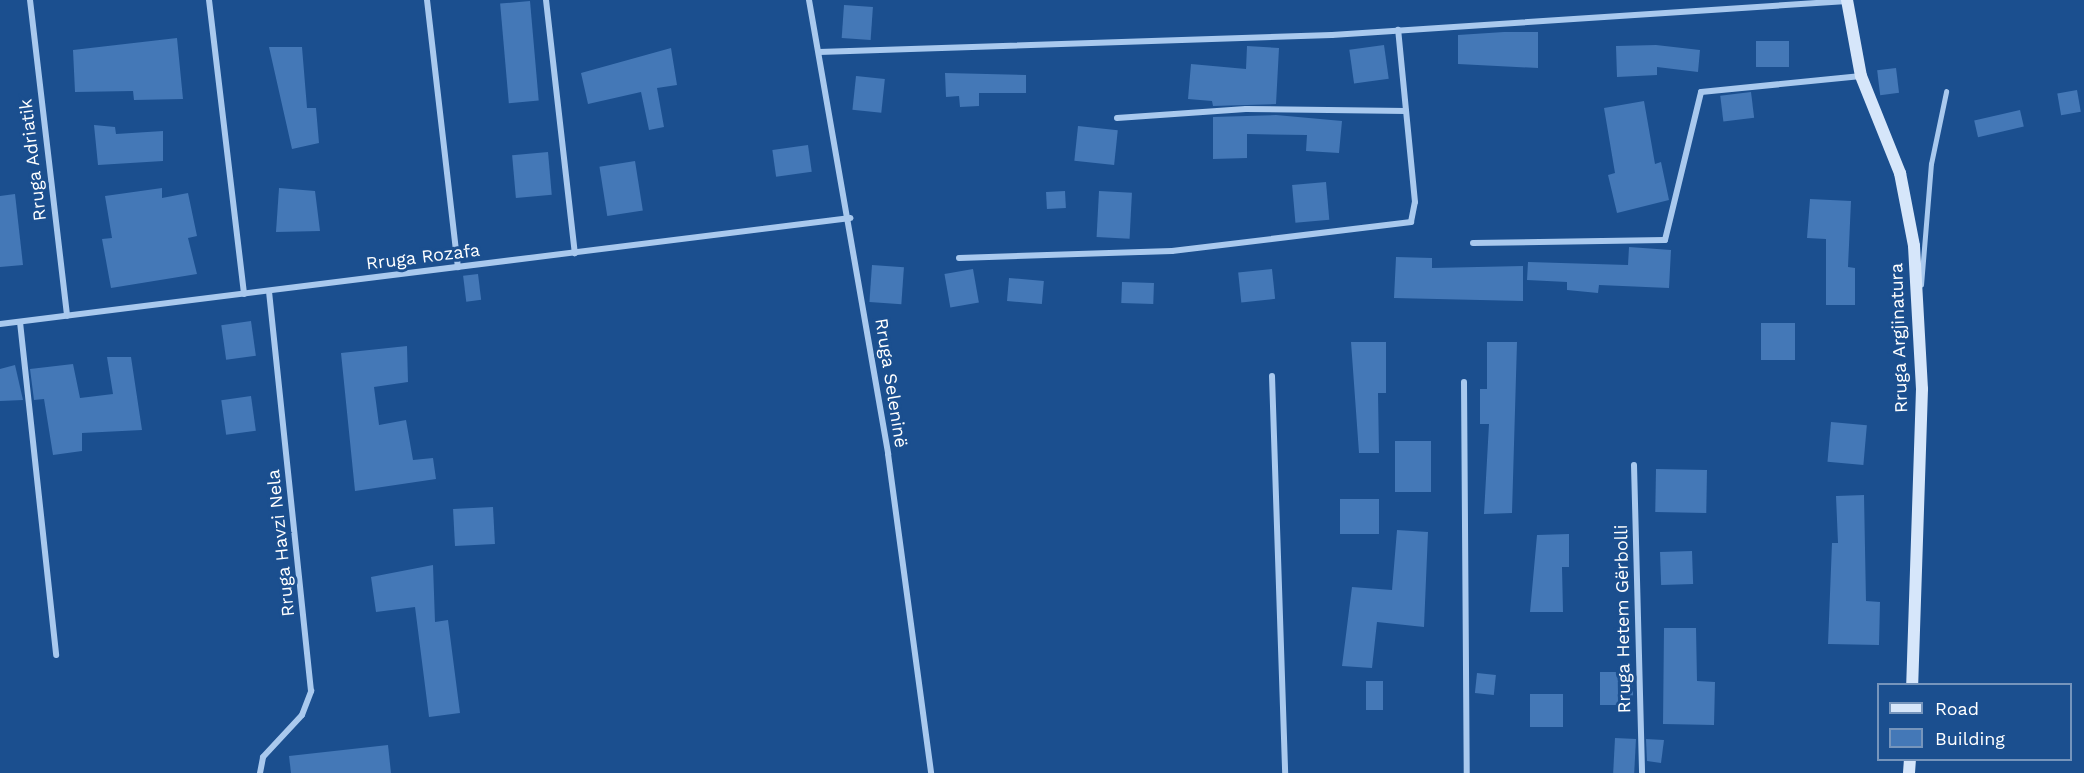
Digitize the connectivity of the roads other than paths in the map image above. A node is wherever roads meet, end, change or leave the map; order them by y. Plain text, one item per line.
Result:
1 (30, 0) edge
2 (209, 0) edge
3 (427, 0) edge
4 (546, 0) edge
5 (809, 0) edge
6 (1847, 0) edge
7 (1398, 30) junction
8 (819, 51) junction
9 (1862, 76) junction
10 (1946, 92) dead end
11 (1406, 111) junction
12 (1117, 118) dead end
13 (850, 218) junction
14 (1473, 243) dead end
15 (575, 253) junction
16 (959, 258) dead end
17 (458, 267) junction
18 (269, 291) junction
19 (244, 294) junction
20 (1918, 305) junction
21 (67, 316) junction
22 (20, 321) junction
23 (0, 324) edge
24 (1272, 376) dead end
25 (1464, 382) dead end
26 (1634, 465) dead end
27 (56, 655) dead end
28 (1912, 683) edge
29 (260, 773) edge
30 (931, 773) edge
31 (1285, 773) edge
32 (1467, 773) edge
33 (1642, 773) edge

1 - 21 street, Rruga Adriatik
2 - 19 street
3 - 17 street
4 - 15 street
5 - 8 street, Rruga Seleninë
6 - 7 street
6 - 9 street, Rruga Argjinatura
7 - 8 street
7 - 11 street
8 - 13 street, Rruga Seleninë
9 - 14 street
9 - 20 street, Rruga Argjinatura
10 - 20 lane
11 - 12 street
11 - 16 street
13 - 15 street, Rruga Rozafa
13 - 30 street, Rruga Seleninë
15 - 17 street, Rruga Rozafa
17 - 18 street, Rruga Rozafa
18 - 19 street, Rruga Rozafa
18 - 29 street, Rruga Havzi Nela
19 - 21 street, Rruga Rozafa
20 - 28 street, Rruga Argjinatura
21 - 22 street, Rruga Rozafa
22 - 23 street, Rruga Rozafa
22 - 27 street
24 - 31 street
25 - 32 street
26 - 33 street, Rruga Hetem Gërbolli

